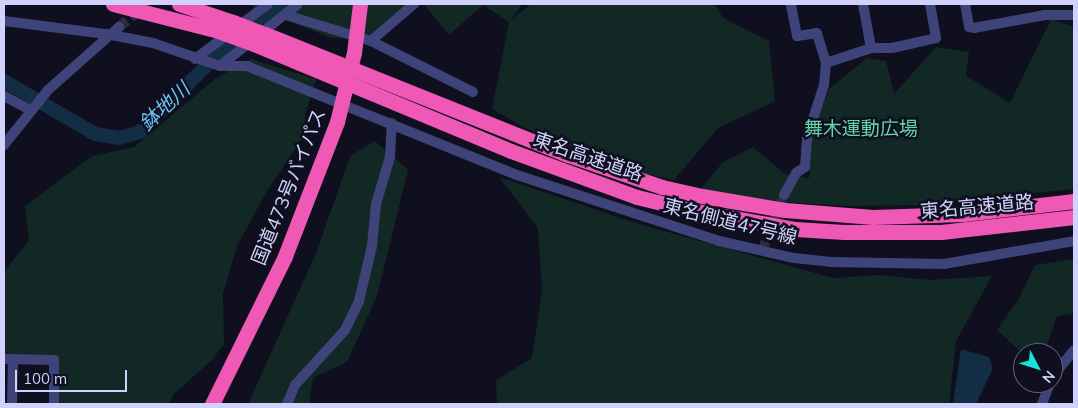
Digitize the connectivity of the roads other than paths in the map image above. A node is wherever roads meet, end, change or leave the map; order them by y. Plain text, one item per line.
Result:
1 (112, 4) edge
2 (179, 4) edge
3 (298, 4) edge
4 (350, 4) edge
5 (360, 4) edge
6 (414, 4) edge
7 (791, 4) edge
8 (863, 4) edge
9 (930, 4) edge
10 (965, 4) edge
11 (261, 6) edge
12 (286, 15) junction
13 (1074, 15) edge
14 (4, 21) edge
15 (119, 27) tunnel mouth
16 (110, 35) junction
17 (260, 39) junction
18 (371, 41) junction
19 (872, 48) junction
20 (195, 59) junction
21 (826, 63) junction
22 (220, 66) junction
23 (473, 92) dead end
24 (4, 96) edge
25 (31, 108) junction
26 (332, 121) junction
27 (392, 123) junction
28 (4, 146) edge
29 (784, 195) tunnel mouth
30 (1074, 201) edge
31 (1074, 218) edge
32 (1074, 241) edge
33 (1074, 350) edge
34 (8, 359) edge
35 (1063, 364) edge
36 (12, 404) edge
37 (54, 404) edge
38 (212, 404) edge
39 (287, 404) edge

1 - 17 highway, 東名高速道路, bridge
2 - 17 highway, 東名高速道路, bridge
3 - 12 street
4 - 26 highway, 国道473号バイパス
5 - 26 highway, 国道473号バイパス, bridge
6 - 18 street
7 - 21 street
8 - 19 street
9 - 19 street
10 - 13 street
11 - 20 street
12 - 18 street
12 - 22 street
14 - 16 street, 東名側道47号線
15 - 16 street
16 - 20 street, 東名側道47号線
16 - 25 street
17 - 30 highway, 東名高速道路
17 - 31 highway, 東名高速道路
18 - 23 street
19 - 21 street
20 - 22 street, 東名側道47号線
21 - 29 street
22 - 27 street, 東名側道47号線
24 - 25 street
25 - 28 street
26 - 38 highway, 国道473号バイパス
27 - 32 street, 東名側道47号線
27 - 39 street
33 - 35 street
34 - 36 street
34 - 37 street

